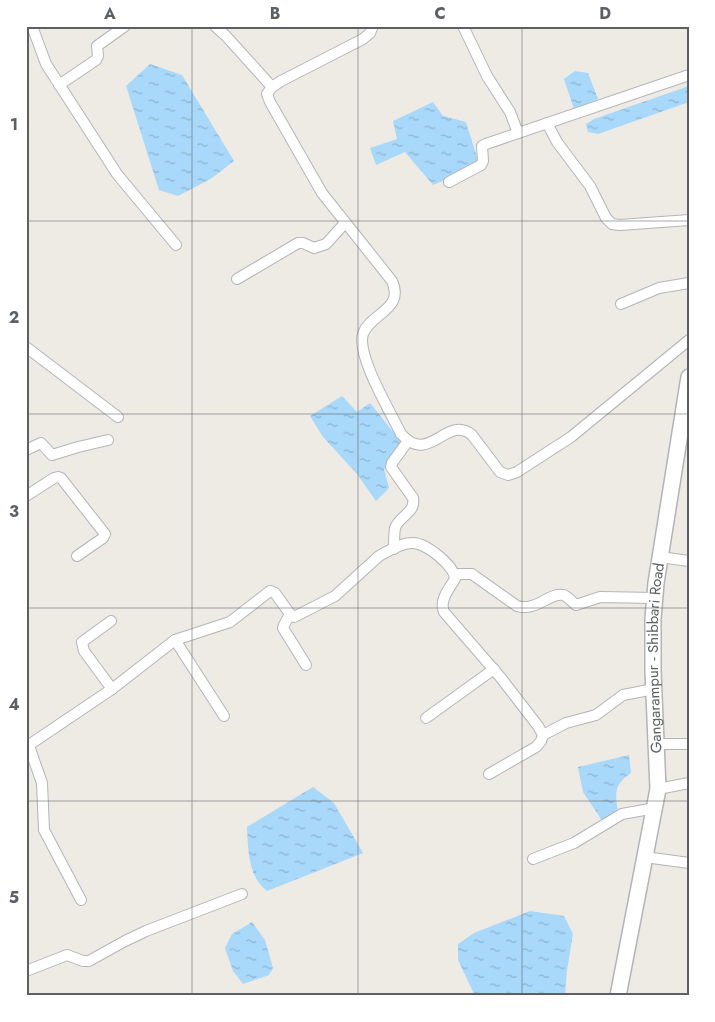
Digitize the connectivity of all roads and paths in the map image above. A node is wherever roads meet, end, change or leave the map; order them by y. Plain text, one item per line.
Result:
1 (32, 26) edge
2 (124, 26) edge
3 (215, 26) edge
4 (373, 26) edge
5 (463, 26) edge
6 (689, 75) edge
7 (59, 85) junction
8 (272, 87) junction
9 (547, 123) junction
10 (518, 133) junction
11 (449, 182) dead end
12 (689, 220) edge
13 (345, 223) junction
14 (176, 245) dead end
15 (237, 279) dead end
16 (689, 282) edge
17 (621, 304) dead end
18 (689, 340) edge
19 (26, 347) edge
20 (689, 377) edge
21 (118, 417) dead end
22 (108, 440) dead end
23 (408, 441) junction
24 (26, 450) edge
25 (26, 496) edge
26 (394, 549) junction
27 (77, 556) dead end
28 (660, 557) junction
29 (689, 561) edge
30 (455, 574) junction
31 (655, 598) junction
32 (290, 614) junction
33 (111, 622) dead end
34 (175, 640) junction
35 (306, 665) dead end
36 (494, 670) junction
37 (112, 689) junction
38 (654, 689) junction
39 (224, 716) dead end
40 (426, 718) dead end
41 (543, 736) junction
42 (657, 744) junction
43 (689, 744) edge
44 (28, 746) edge
45 (489, 774) dead end
46 (689, 783) edge
47 (658, 789) junction
48 (654, 808) junction
49 (645, 857) junction
50 (532, 859) dead end
51 (689, 863) edge
52 (242, 894) dead end
53 (81, 900) dead end
54 (26, 971) edge
55 (618, 996) edge

1 - 7 street
2 - 7 street
3 - 8 street
4 - 8 street
5 - 10 street
6 - 9 street
7 - 14 street
8 - 13 street
9 - 10 street
9 - 12 street
10 - 11 street
13 - 15 street
13 - 23 street
16 - 17 street
18 - 23 street
19 - 21 street
20 - 28 main road, Gangarampur - Shibbari Road
22 - 24 street
23 - 26 street
25 - 27 street
26 - 30 street
26 - 32 street
28 - 29 street
28 - 31 main road, Gangarampur - Shibbari Road
30 - 31 street
30 - 36 street
31 - 38 main road, Gangarampur - Shibbari Road
32 - 34 street
32 - 35 street
33 - 37 street
34 - 37 street
34 - 39 street
36 - 40 street
36 - 41 street
37 - 44 street
38 - 41 street
38 - 42 main road, Gangarampur - Shibbari Road
41 - 45 street
42 - 43 street
42 - 47 main road, Gangarampur - Shibbari Road
44 - 53 street
46 - 47 street
47 - 48 main road, Gangarampur - Shibbari Road
48 - 49 main road, Gangarampur - Shibbari Road
48 - 50 street
49 - 51 street
49 - 55 main road, Gangarampur - Shibbari Road
52 - 54 street

